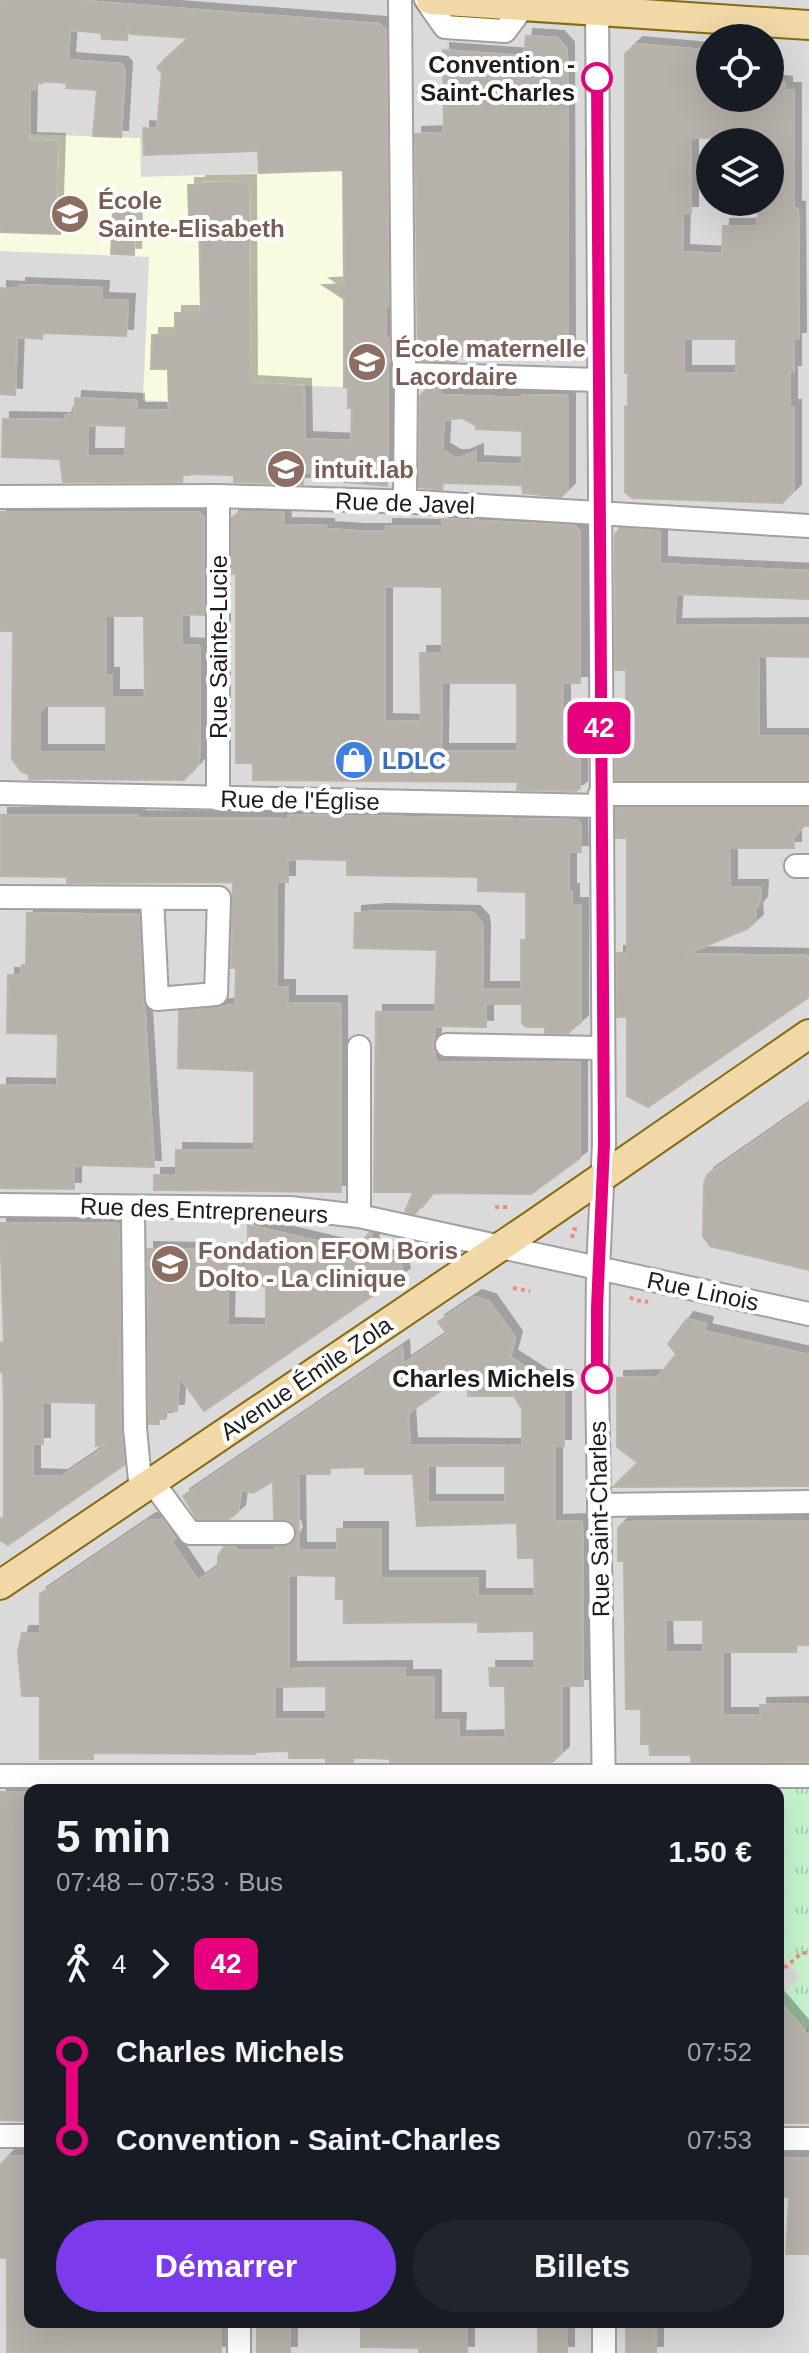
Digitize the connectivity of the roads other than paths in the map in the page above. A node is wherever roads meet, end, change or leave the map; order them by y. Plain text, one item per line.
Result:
1 (400, 0) edge
2 (428, 0) edge
3 (597, 6) edge
4 (809, 25) edge
5 (406, 374) junction
6 (598, 380) junction
7 (218, 496) junction
8 (0, 497) edge
9 (405, 502) junction
10 (599, 512) junction
11 (809, 526) edge
12 (0, 793) edge
13 (809, 794) edge
14 (218, 799) junction
15 (600, 800) junction
16 (0, 897) edge
17 (152, 898) junction
18 (809, 1034) edge
19 (447, 1045) dead end
20 (359, 1047) dead end
21 (601, 1048) junction
22 (602, 1177) junction
23 (0, 1205) edge
24 (133, 1208) junction
25 (359, 1216) junction
26 (501, 1247) junction
27 (598, 1269) junction
28 (809, 1314) edge
29 (147, 1487) junction
30 (809, 1502) edge
31 (599, 1505) junction
32 (283, 1533) dead end
33 (0, 1585) edge
34 (0, 1776) edge
35 (809, 1776) edge
36 (604, 1784) edge
37 (0, 2136) edge
38 (24, 2136) edge
39 (784, 2139) edge
40 (809, 2139) edge
41 (239, 2328) edge
42 (604, 2328) edge
43 (239, 2353) edge
44 (604, 2353) edge

1 - 5 street
2 - 3 main road
3 - 4 main road
3 - 6 street, Rue Saint-Charles
5 - 6 street
5 - 9 street
6 - 10 street, Rue Saint-Charles
7 - 8 street, Rue de Javel
7 - 9 street, Rue de Javel
7 - 14 street, Rue Sainte-Lucie
9 - 10 street, Rue de Javel
10 - 11 street, Rue de Javel
10 - 15 street, Rue Saint-Charles
12 - 14 street, Rue de l'Église
13 - 15 street, Rue de l'Église
14 - 15 street, Rue de l'Église
15 - 21 street, Rue Saint-Charles
16 - 17 street
17 - 17 street
18 - 22 main road, Avenue Émile Zola
19 - 21 street
20 - 25 street
21 - 22 street, Rue Saint-Charles
22 - 26 main road, Avenue Émile Zola
22 - 27 street, Rue Saint-Charles
23 - 24 street, Rue des Entrepreneurs
24 - 25 street, Rue des Entrepreneurs
24 - 29 street
25 - 26 street, Rue des Entrepreneurs
26 - 27 street, Rue des Entrepreneurs
26 - 29 main road, Avenue Émile Zola
27 - 28 street, Rue Linois
27 - 31 street, Rue Saint-Charles
29 - 32 street
29 - 33 main road, Avenue Émile Zola
30 - 31 street
31 - 36 street, Rue Saint-Charles
34 - 36 street
35 - 36 street
37 - 38 street
39 - 40 street
41 - 43 street
42 - 44 street

